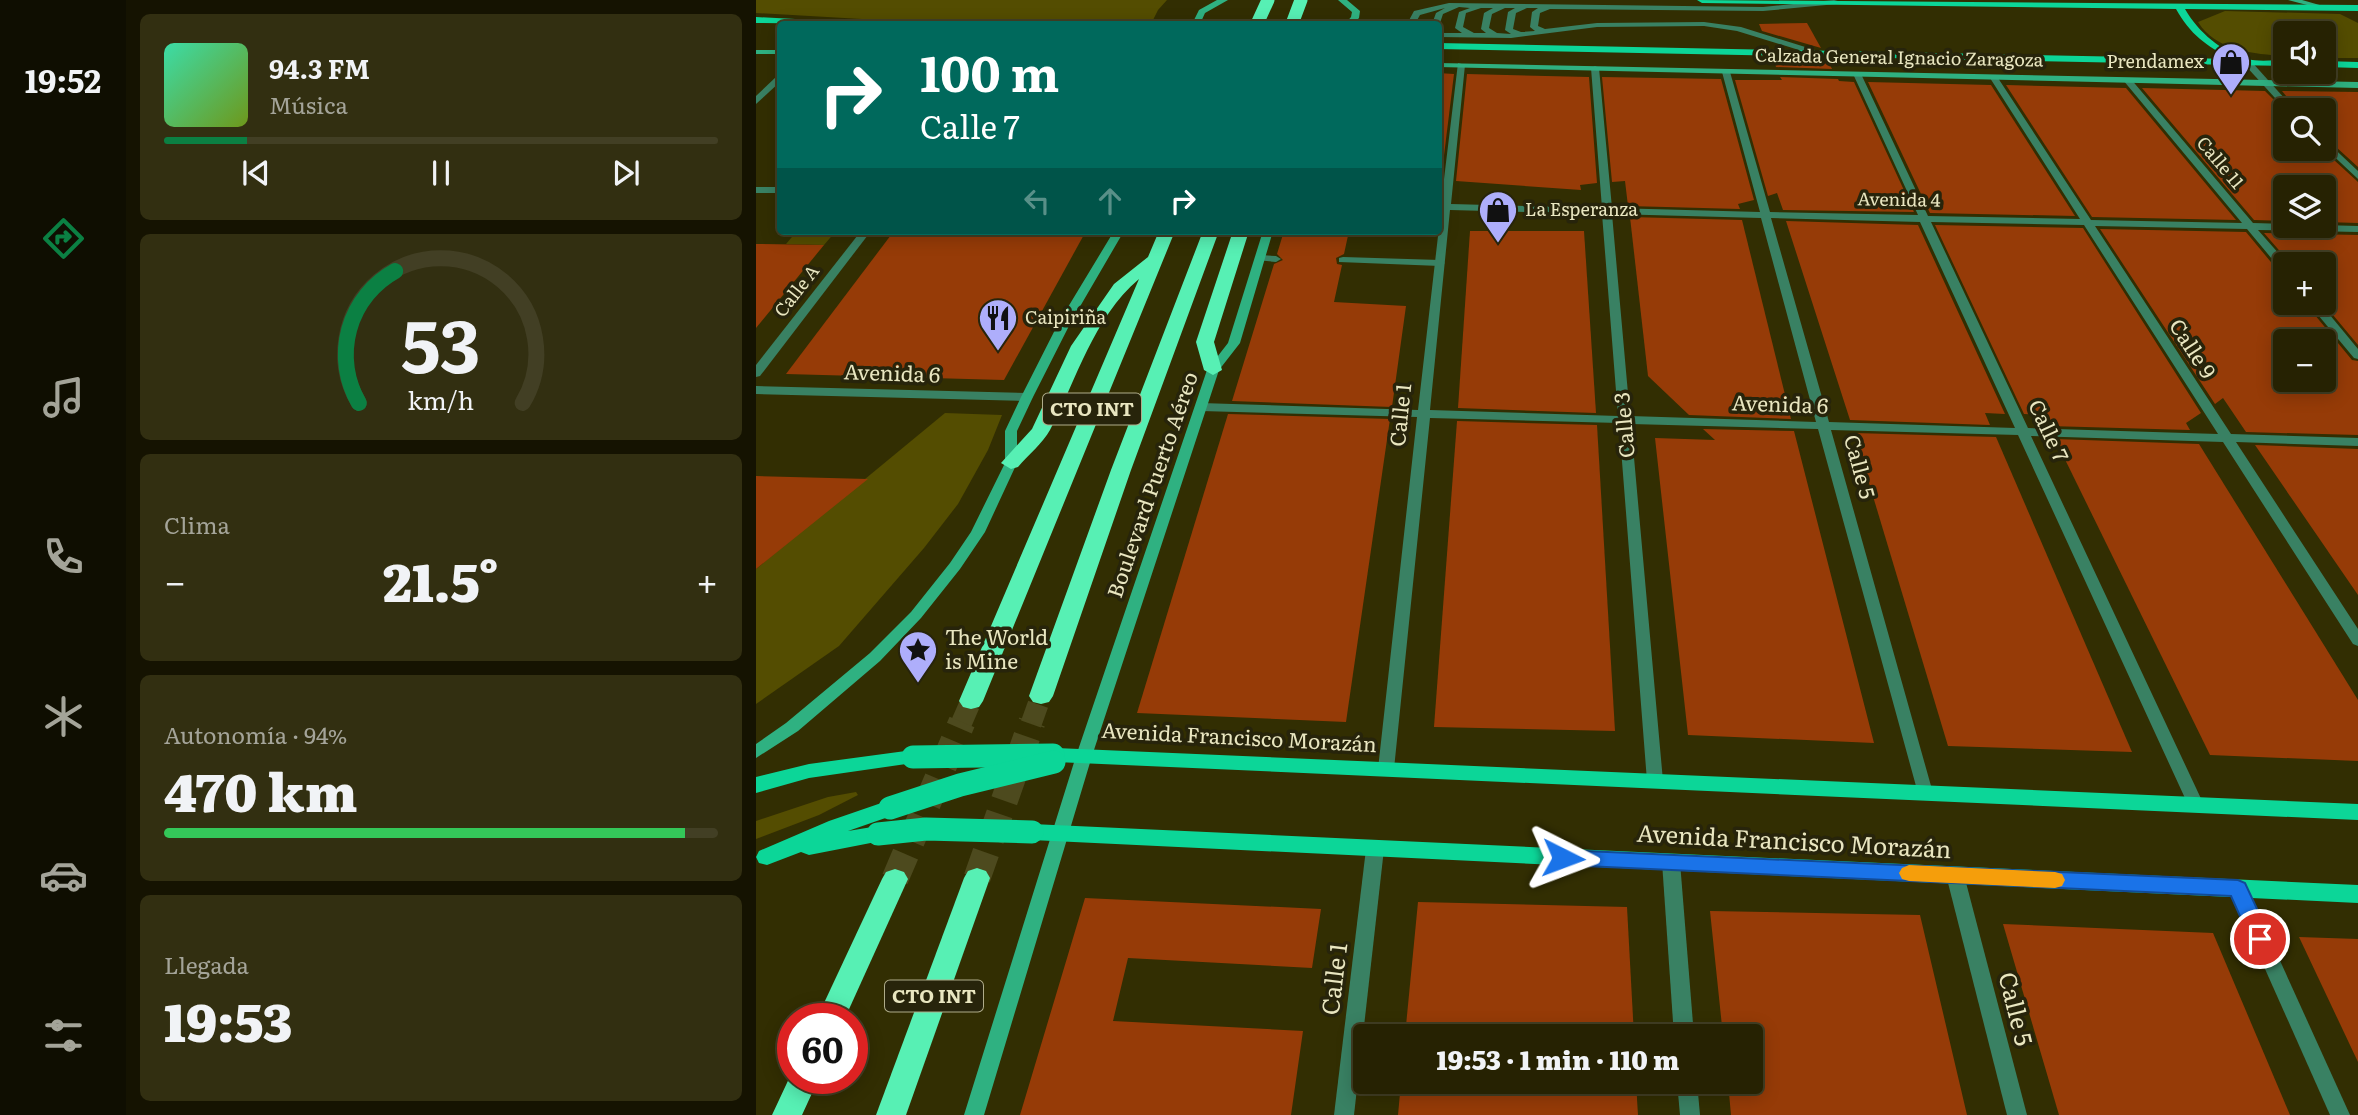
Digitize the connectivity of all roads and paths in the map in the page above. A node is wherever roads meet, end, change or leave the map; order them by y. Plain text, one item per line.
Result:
1 (1224, 0) edge
2 (1268, 0) edge
3 (1301, 0) edge
4 (1342, 0) edge
5 (1702, 0) edge
6 (2292, 0) edge
7 (1842, 2) junction
8 (2178, 3) edge
9 (1466, 5) junction
10 (1488, 5) junction
11 (1508, 5) junction
12 (1531, 6) junction
13 (1552, 6) junction
14 (2326, 8) junction
15 (2358, 8) edge
16 (2358, 18) edge
17 (756, 20) edge
18 (777, 21) edge
19 (1196, 21) edge
20 (1258, 21) edge
21 (1293, 21) edge
22 (1352, 21) edge
23 (1413, 21) edge
24 (1437, 21) edge
25 (777, 25) edge
26 (756, 26) edge
27 (1545, 32) junction
28 (1442, 34) edge
29 (1473, 35) junction
30 (1524, 35) junction
31 (1497, 36) junction
32 (1442, 46) edge
33 (756, 52) edge
34 (777, 52) edge
35 (1815, 53) junction
36 (2247, 62) junction
37 (2273, 63) edge
38 (2336, 64) edge
39 (1442, 65) edge
40 (1461, 65) junction
41 (2358, 65) edge
42 (1595, 68) junction
43 (1726, 72) junction
44 (1858, 76) junction
45 (1994, 78) junction
46 (2127, 80) junction
47 (777, 81) edge
48 (2264, 83) junction
49 (2358, 85) edge
50 (2279, 98) edge
51 (756, 101) edge
52 (2336, 154) edge
53 (2358, 176) edge
54 (756, 190) edge
55 (777, 190) edge
56 (1442, 207) edge
57 (1607, 211) junction
58 (1766, 214) junction
59 (1924, 218) junction
60 (2087, 222) junction
61 (2249, 226) junction
62 (2358, 229) edge
63 (863, 235) edge
64 (1117, 235) edge
65 (1165, 235) edge
66 (1209, 235) edge
67 (1240, 235) edge
68 (1267, 235) edge
69 (1441, 235) edge
70 (2273, 254) edge
71 (1155, 258) junction
72 (1260, 258) junction
73 (1276, 258) dead end
74 (1343, 260) dead end
75 (1440, 262) junction
76 (2324, 315) edge
77 (2358, 356) edge
78 (1213, 370) junction
79 (756, 373) edge
80 (756, 390) edge
81 (1027, 397) junction
82 (1201, 407) junction
83 (1424, 413) junction
84 (1624, 419) junction
85 (1824, 425) junction
86 (2023, 432) junction
87 (2226, 438) junction
88 (2358, 442) edge
89 (1011, 463) junction
90 (2358, 642) edge
91 (1041, 696) tunnel mouth
92 (971, 701) tunnel mouth
93 (756, 752) edge
94 (1084, 756) junction
95 (1055, 759) junction
96 (1386, 769) junction
97 (1655, 781) junction
98 (756, 785) edge
99 (1925, 793) junction
100 (2196, 805) junction
101 (2358, 812) edge
102 (1061, 832) junction
103 (1376, 849) junction
104 (761, 860) edge
105 (1671, 862) junction
106 (1955, 875) junction
107 (895, 878) tunnel mouth
108 (977, 878) tunnel mouth
109 (2238, 888) junction
110 (2358, 894) edge
111 (838, 1003) edge
112 (1683, 1024) edge
113 (797, 1094) edge
114 (1688, 1094) edge
115 (787, 1115) edge
116 (891, 1115) edge
117 (974, 1115) edge
118 (1344, 1115) edge
119 (1690, 1115) edge
120 (2017, 1115) edge
121 (2340, 1115) edge

1 - 19 main road
2 - 20 highway, bridge
3 - 21 highway, bridge
4 - 22 main road
5 - 7 main road
6 - 14 main road
7 - 8 main road
7 - 13 street
8 - 14 main road
8 - 36 main road
9 - 10 street
9 - 23 street
9 - 24 street
10 - 11 street
10 - 29 street
11 - 12 street
11 - 31 street
12 - 13 street
12 - 30 street
13 - 27 street
14 - 15 main road
14 - 16 main road
17 - 18 main road
25 - 26 main road
27 - 30 street
27 - 35 street
28 - 29 street
29 - 31 street
30 - 31 street
32 - 35 main road, Calzada General Ignacio Zaragoza
33 - 34 main road
35 - 36 main road, Calzada General Ignacio Zaragoza
36 - 37 main road, Calzada General Ignacio Zaragoza
36 - 48 street
38 - 41 main road
39 - 40 main road, Calzada General Ignacio Zaragoza
40 - 42 main road, Calzada General Ignacio Zaragoza
40 - 56 street, Calle 1
42 - 43 main road, Calzada General Ignacio Zaragoza
42 - 57 street, Calle 3
43 - 44 main road, Calzada General Ignacio Zaragoza
43 - 58 street, Calle 5
44 - 45 main road, Calzada General Ignacio Zaragoza
44 - 59 street, Calle 7
45 - 46 main road, Calzada General Ignacio Zaragoza
45 - 60 street, Calle 9
46 - 48 main road, Calzada General Ignacio Zaragoza
46 - 61 street, Calle 11
47 - 51 street
48 - 49 main road, Calzada General Ignacio Zaragoza
48 - 50 street
52 - 53 street
54 - 55 street
56 - 57 street, Avenida 4
57 - 58 street, Avenida 4
57 - 84 street, Calle 3
58 - 59 street, Avenida 4
58 - 85 street, Calle 5
59 - 60 street, Avenida 4
59 - 86 street, Calle 7
60 - 61 street, Avenida 4
60 - 87 street, Calle 9
61 - 62 street, Avenida 4
61 - 70 street, Calle 11
63 - 79 street, Calle A
64 - 81 main road, CTO INT
65 - 71 highway, CTO INT
66 - 91 highway, CTO INT
67 - 78 highway
68 - 72 main road, Boulevard Puerto Aéreo / CTO INT
69 - 75 street, Calle 1
71 - 89 highway
71 - 92 highway, CTO INT
72 - 73 street
72 - 78 main road, Boulevard Puerto Aéreo / CTO INT
74 - 75 street
75 - 83 street, Calle 1
76 - 77 street
78 - 82 main road, Boulevard Puerto Aéreo / CTO INT
80 - 81 street, Avenida 6
81 - 89 main road, CTO INT
82 - 83 street, Avenida 6
82 - 94 main road, Boulevard Puerto Aéreo / CTO INT
83 - 84 street, Avenida 6
83 - 96 street, Calle 1
84 - 85 street, Avenida 6
84 - 97 street, Calle 3
85 - 86 street, Avenida 6
85 - 99 street, Calle 5
86 - 87 street, Avenida 6
86 - 100 street, Calle 7
87 - 88 street, Avenida 6
87 - 90 street, Calle 9
89 - 93 main road, CTO INT
94 - 95 main road, Avenida Francisco Morazán
94 - 96 main road, Avenida Francisco Morazán
94 - 102 main road, CTO INT
95 - 98 main road, bridge
95 - 104 main road, bridge
96 - 97 main road, Avenida Francisco Morazán
97 - 99 main road, Avenida Francisco Morazán
99 - 100 main road, Avenida Francisco Morazán
100 - 101 main road, Avenida Francisco Morazán
102 - 103 main road, Avenida Francisco Morazán
102 - 104 main road, Avenida Francisco Morazán, bridge
102 - 117 main road, CTO INT
103 - 105 main road, Avenida Francisco Morazán
103 - 118 street, Calle 1
105 - 106 main road, Avenida Francisco Morazán
105 - 112 street
106 - 109 main road, Avenida Francisco Morazán
106 - 120 street, Calle 5
107 - 111 highway
108 - 116 highway, CTO INT
109 - 110 main road, Avenida Francisco Morazán
109 - 121 street
113 - 115 highway
114 - 119 street

